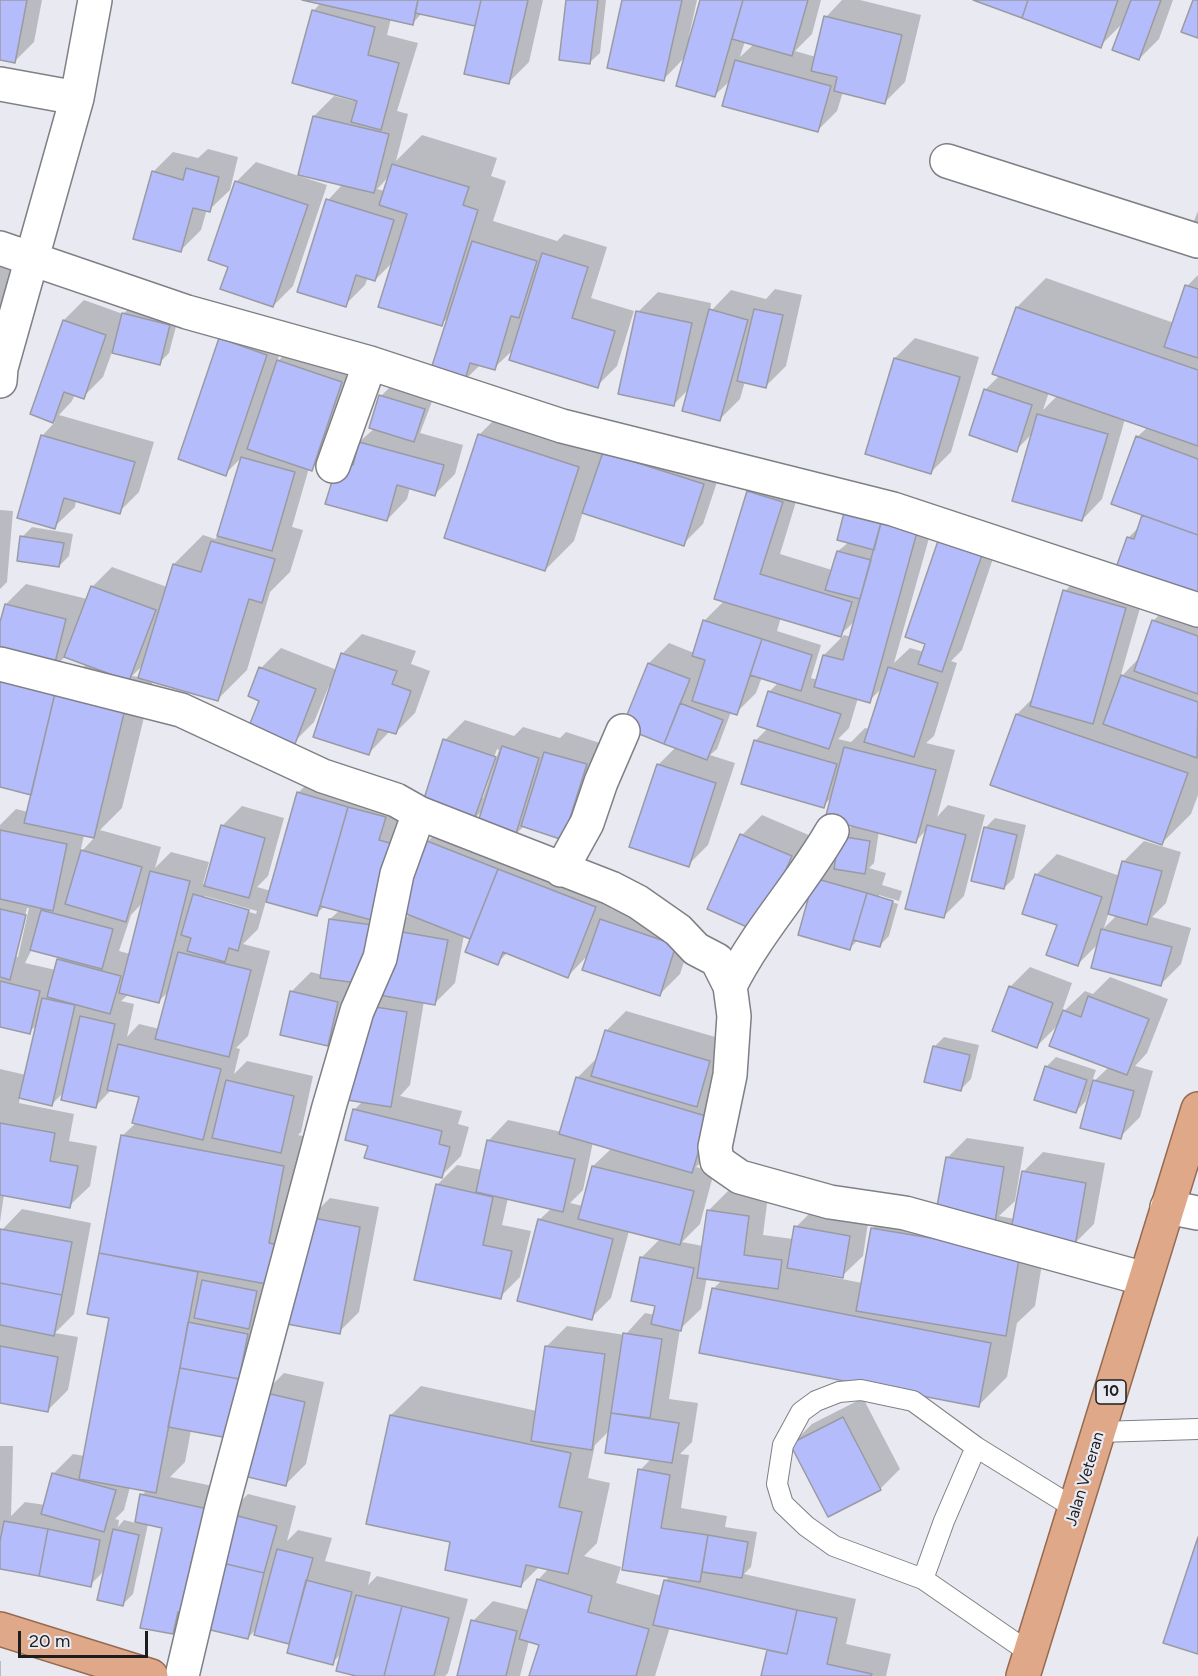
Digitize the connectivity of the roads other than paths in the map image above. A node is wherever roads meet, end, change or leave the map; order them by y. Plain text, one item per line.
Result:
1 (95, 0) edge
2 (0, 84) edge
3 (77, 99) junction
4 (947, 161) dead end
5 (1198, 241) edge
6 (0, 248) edge
7 (31, 259) junction
8 (370, 363) junction
9 (0, 381) edge
10 (333, 466) dead end
11 (1198, 610) edge
12 (0, 664) edge
13 (623, 731) dead end
14 (419, 813) junction
15 (832, 831) dead end
16 (561, 870) junction
17 (730, 986) junction
18 (1198, 1108) edge
19 (1167, 1207) junction
20 (1198, 1213) edge
21 (1145, 1279) junction
22 (1198, 1429) edge
23 (1099, 1432) junction
24 (976, 1447) junction
25 (1076, 1509) junction
26 (923, 1579) junction
27 (0, 1629) edge
28 (1026, 1664) edge
29 (139, 1674) edge
30 (182, 1676) edge

1 - 3 street
2 - 3 street
3 - 7 street
4 - 5 street
6 - 7 street
7 - 8 street
7 - 9 street
8 - 10 street
8 - 11 street
12 - 14 street
13 - 16 street
14 - 16 street
14 - 30 street
15 - 17 street
16 - 17 street
17 - 21 street
18 - 19 highway, Jalan Veteran / 10
19 - 20 street
19 - 21 highway, Jalan Veteran / 10
21 - 23 highway, Jalan Veteran / 10
22 - 23 lane
23 - 25 highway, Jalan Veteran / 10
24 - 25 lane
24 - 26 lane
24 - 26 lane
25 - 28 highway, Jalan Veteran / 10
26 - 28 lane
27 - 29 highway

